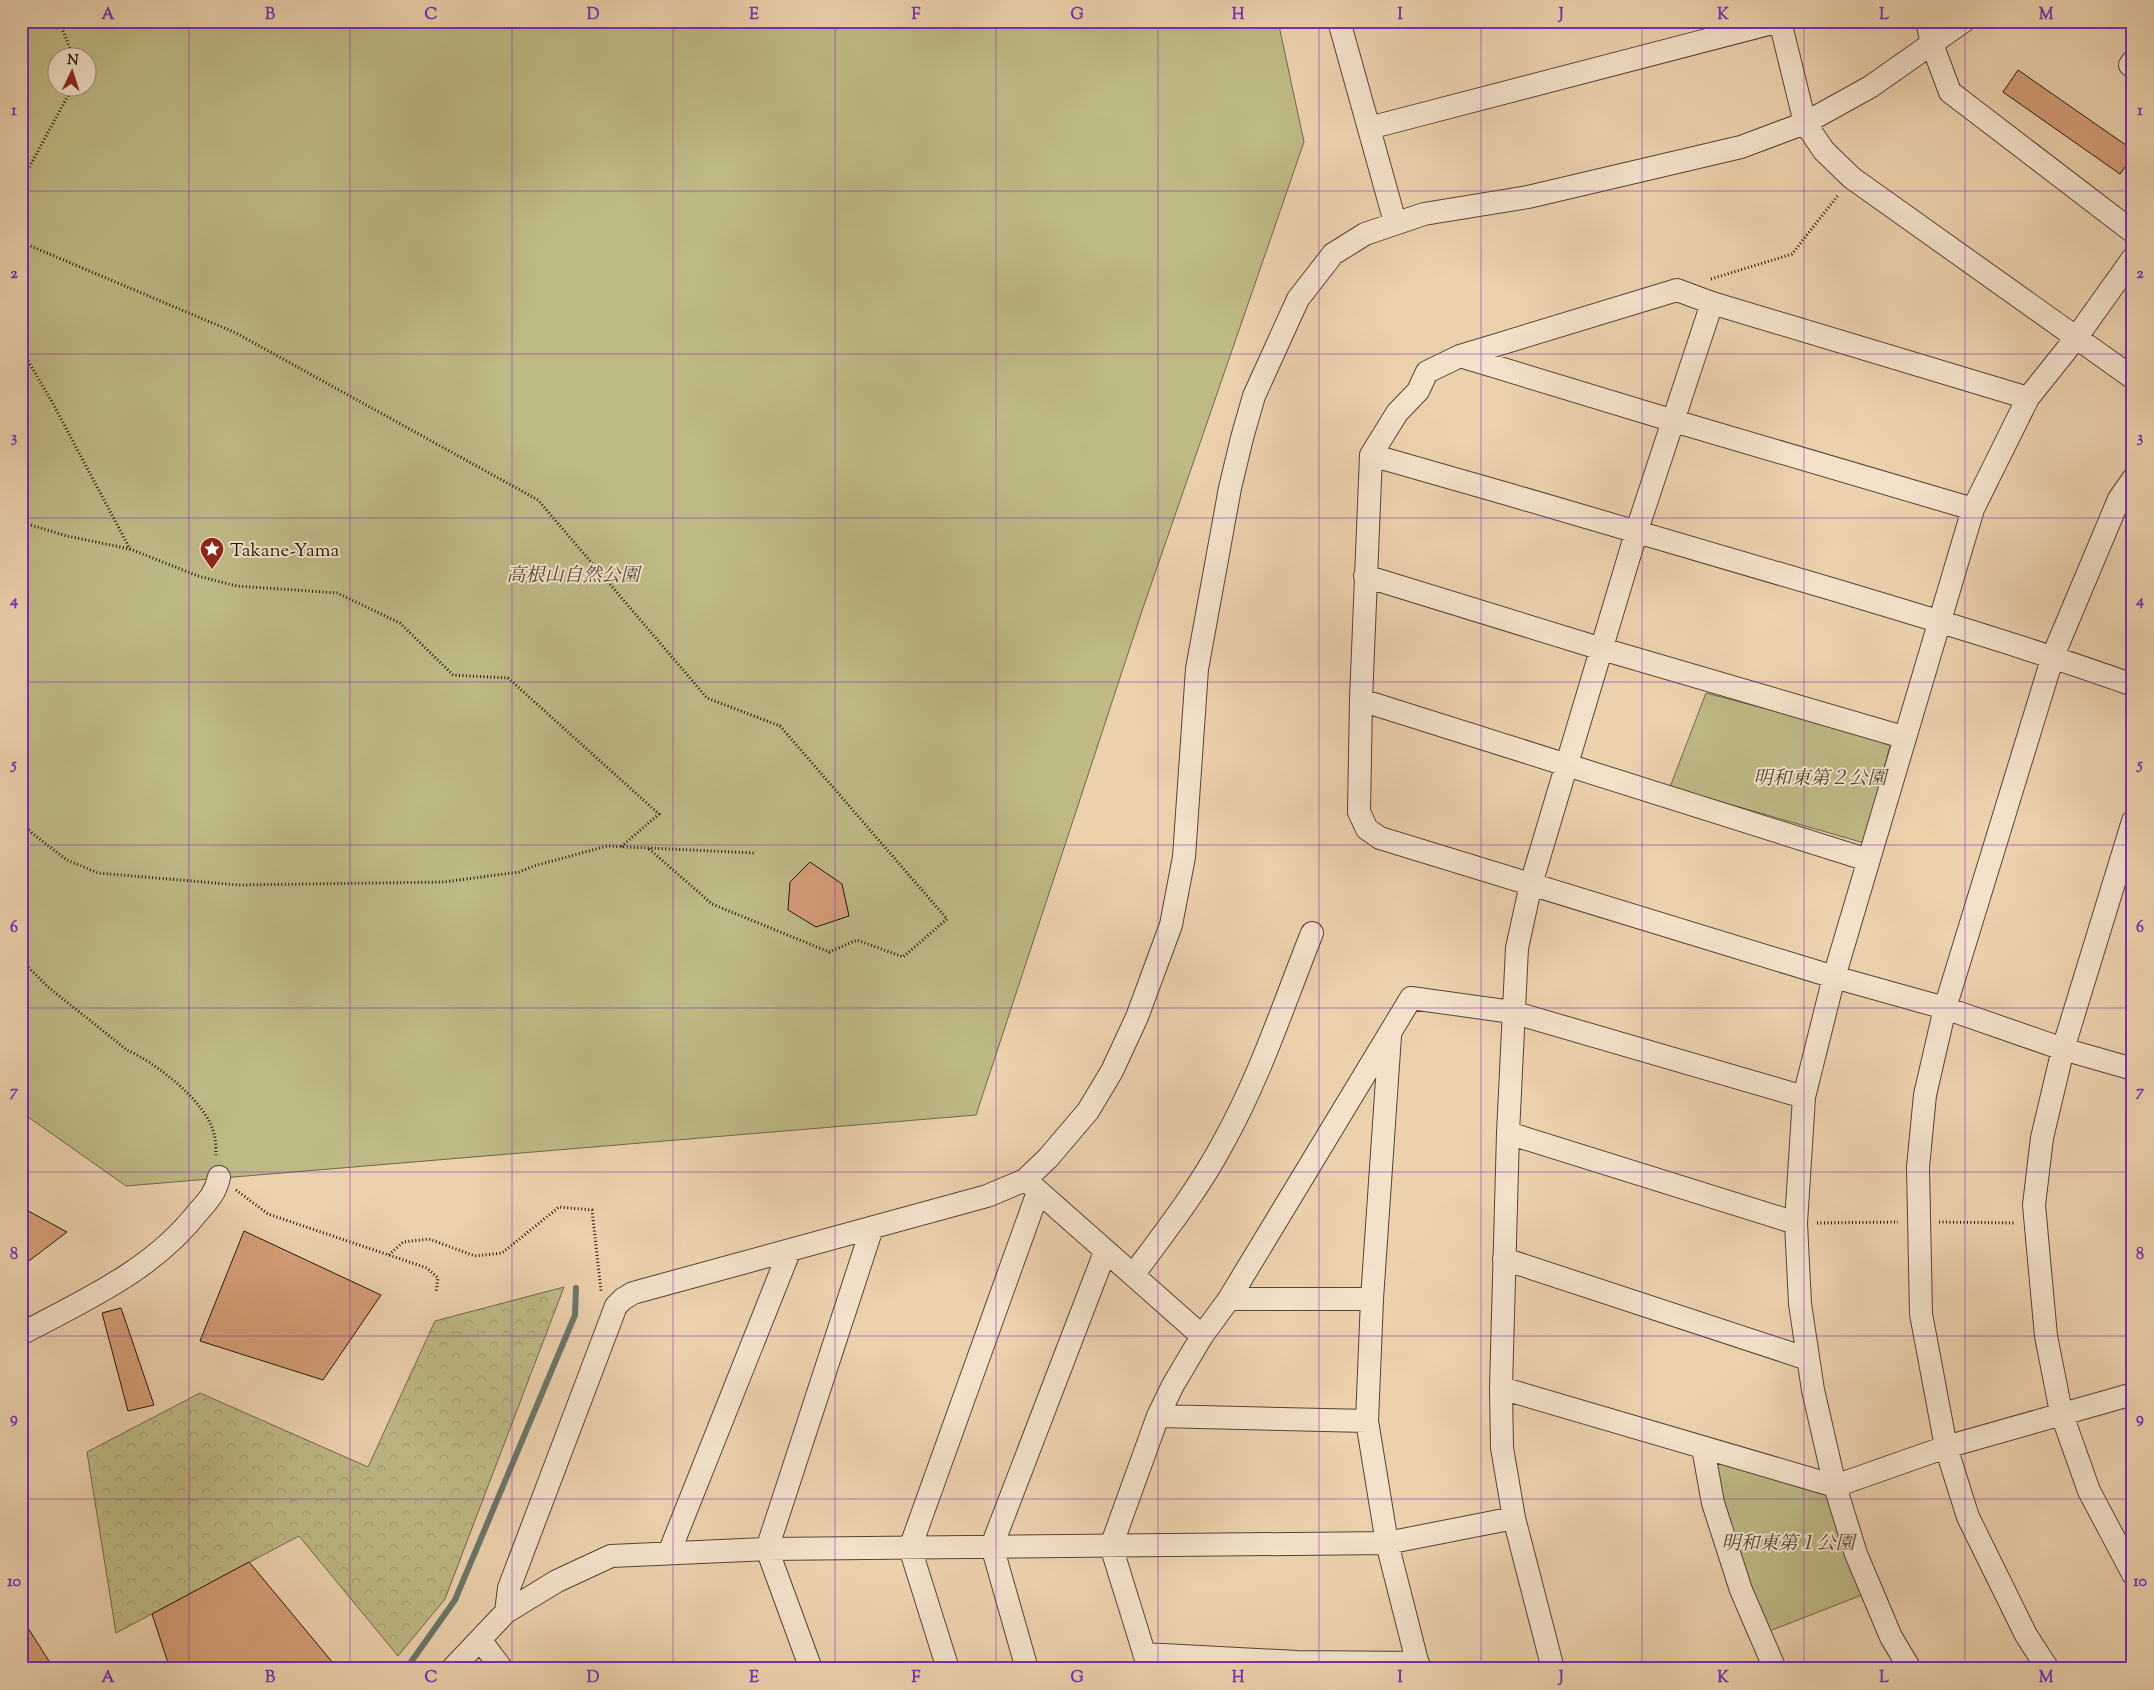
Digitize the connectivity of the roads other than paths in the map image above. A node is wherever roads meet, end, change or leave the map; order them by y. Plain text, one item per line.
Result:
1 (1780, 21) edge
2 (1927, 21) edge
3 (1964, 21) edge
4 (1343, 22) edge
5 (1932, 44) junction
6 (2133, 61) edge
7 (2133, 67) edge
8 (1805, 123) junction
9 (1369, 128) junction
10 (1395, 222) junction
11 (2133, 232) edge
12 (2133, 258) edge
13 (1712, 303) junction
14 (2076, 338) junction
15 (1460, 356) junction
16 (2133, 378) edge
17 (2028, 398) junction
18 (1674, 421) junction
19 (1371, 455) junction
20 (2133, 479) edge
21 (1973, 509) junction
22 (1637, 530) junction
23 (1365, 576) junction
24 (1940, 622) junction
25 (1602, 650) junction
26 (2053, 656) junction
27 (2133, 684) edge
28 (1361, 700) junction
29 (1903, 737) junction
30 (1566, 766) junction
31 (2133, 821) edge
32 (1868, 860) junction
33 (1530, 884) junction
34 (1312, 933) dead end
35 (1834, 977) junction
36 (1945, 1008) junction
37 (1512, 1012) junction
38 (1390, 1032) junction
39 (2063, 1049) junction
40 (2133, 1069) edge
41 (1804, 1097) junction
42 (1508, 1133) junction
43 (219, 1177) road end
44 (1032, 1186) junction
45 (1796, 1223) junction
46 (872, 1228) junction
47 (788, 1252) junction
48 (1105, 1252) junction
49 (1504, 1259) junction
50 (1133, 1274) junction
51 (1229, 1299) junction
52 (1372, 1299) junction
53 (21, 1334) edge
54 (1202, 1336) junction
55 (1808, 1359) junction
56 (1501, 1388) junction
57 (2133, 1394) edge
58 (2061, 1412) junction
59 (1158, 1416) junction
60 (1367, 1421) junction
61 (1946, 1447) junction
62 (1703, 1448) junction
63 (1834, 1486) junction
64 (1514, 1518) junction
65 (1388, 1543) junction
66 (992, 1546) junction
67 (1111, 1546) junction
68 (910, 1548) junction
69 (767, 1549) junction
70 (669, 1553) junction
71 (2133, 1574) edge
72 (506, 1612) junction
73 (481, 1641) junction
74 (1146, 1661) edge
75 (1298, 1666) edge
76 (1419, 1666) edge
77 (452, 1669) edge
78 (502, 1669) edge
79 (811, 1669) edge
80 (948, 1669) edge
81 (1027, 1669) edge
82 (1553, 1669) edge
83 (1775, 1669) edge
84 (1910, 1669) edge
85 (2048, 1669) edge

1 - 8 street
1 - 9 street
2 - 5 street
3 - 5 street
4 - 9 street
5 - 8 street
5 - 11 street
6 - 7 street
8 - 10 street
8 - 14 street
9 - 10 street
10 - 44 street
12 - 14 street
13 - 15 street
13 - 17 street
13 - 18 street
14 - 16 street
14 - 17 street
15 - 18 street
15 - 19 street
17 - 21 street
18 - 21 street
18 - 22 street
19 - 22 street
19 - 23 street
20 - 26 street
21 - 24 street
22 - 24 street
22 - 25 street
23 - 25 street
23 - 28 street
24 - 26 street
24 - 29 street
25 - 29 street
25 - 30 street
26 - 27 street
26 - 36 street
28 - 30 street
28 - 33 street
29 - 32 street
30 - 32 street
30 - 33 street
31 - 39 street
32 - 35 street
33 - 35 street
33 - 37 street
34 - 50 street
35 - 36 street
35 - 41 street
36 - 39 street
36 - 61 street
37 - 38 street
37 - 41 street
37 - 42 street
38 - 51 street
38 - 52 street
39 - 40 street
39 - 58 street
41 - 45 street
42 - 45 street
42 - 49 street
43 - 53 street
44 - 46 street
44 - 48 street
44 - 68 street
45 - 55 street
46 - 47 street
46 - 69 street
47 - 70 street
47 - 72 street
48 - 50 street
48 - 66 street
49 - 55 street
49 - 56 street
50 - 54 street
51 - 52 street
51 - 54 street
52 - 60 street
54 - 59 street
55 - 63 street
56 - 62 street
56 - 64 street
57 - 58 street
58 - 61 street
58 - 71 street
59 - 60 street
59 - 67 street
60 - 65 street
61 - 63 street
61 - 85 street
62 - 63 street
62 - 83 street
63 - 84 street
64 - 65 street
64 - 82 street
65 - 67 street
65 - 76 street
66 - 67 street
66 - 68 street
66 - 81 street
67 - 74 street
68 - 69 street
68 - 80 street
69 - 70 street
69 - 79 street
70 - 72 street
72 - 73 street
73 - 77 street
73 - 78 street
74 - 75 street
75 - 76 street

